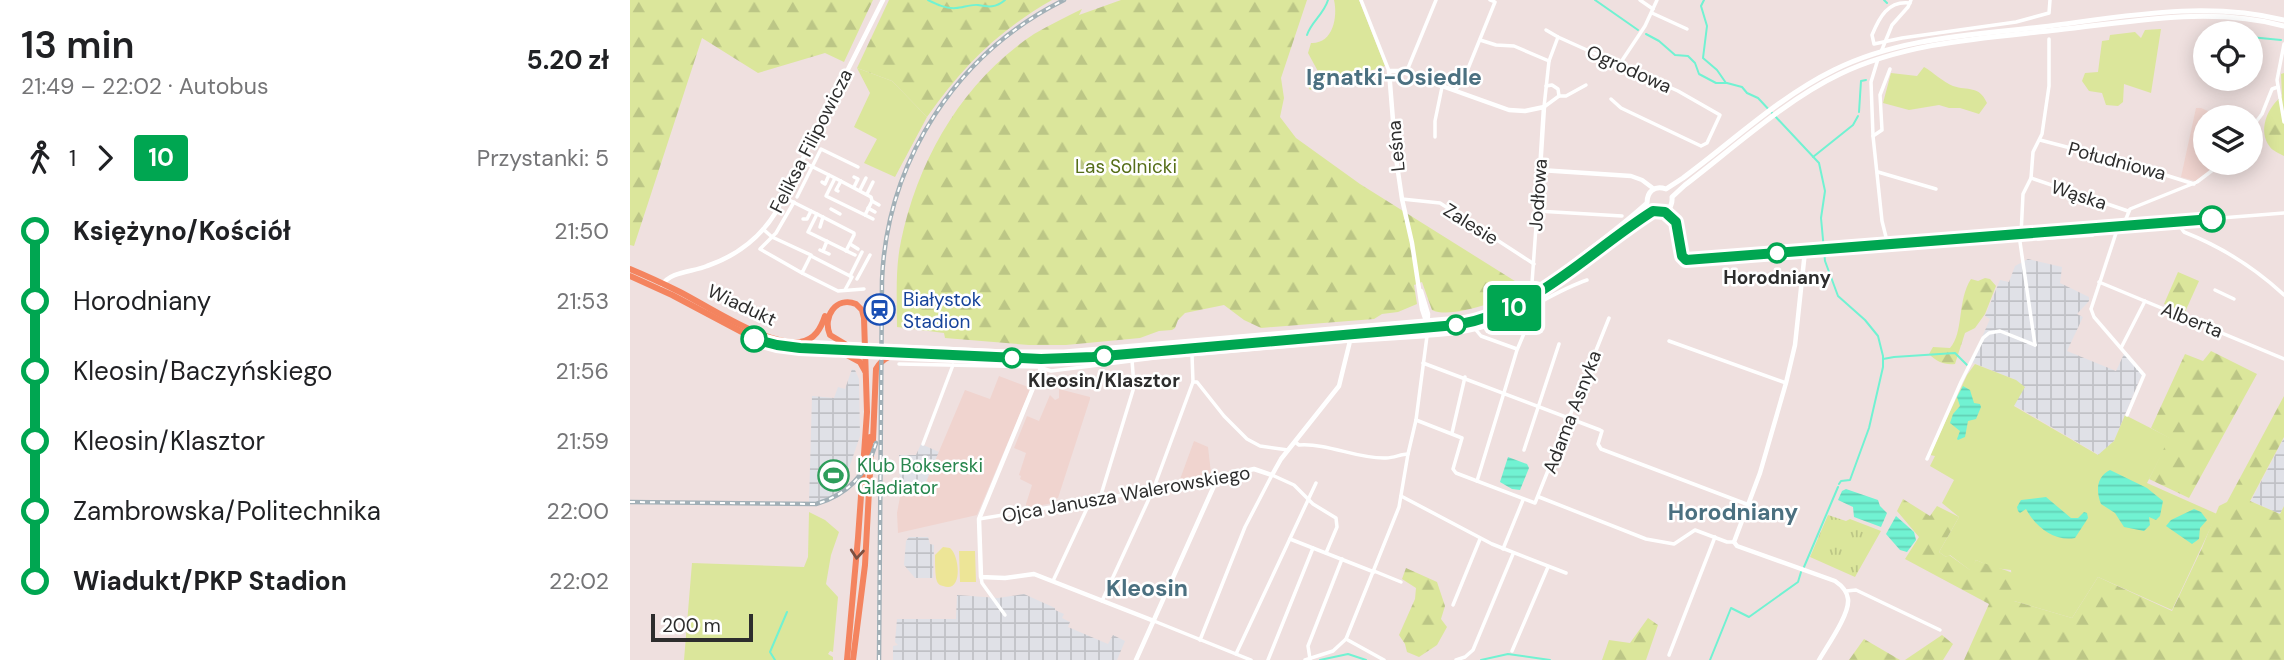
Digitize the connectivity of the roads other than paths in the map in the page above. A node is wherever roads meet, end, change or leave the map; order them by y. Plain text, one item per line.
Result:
1 (883, 0) edge
2 (1361, 0) edge
3 (1436, 0) edge
4 (1490, 0) edge
5 (1640, 0) edge
6 (1657, 0) edge
7 (2050, 0) edge
8 (1910, 1) edge
9 (1652, 11) junction
10 (2282, 23) edge
11 (1687, 29) dead end
12 (1546, 30) dead end
13 (1558, 37) junction
14 (2049, 39) dead end
15 (1480, 40) junction
16 (2284, 44) edge
17 (1549, 61) junction
18 (1619, 65) junction
19 (1890, 69) dead end
20 (1389, 71) junction
21 (1406, 73) junction
22 (1586, 85) dead end
23 (1546, 86) junction
24 (1442, 87) junction
25 (2278, 87) junction
26 (1454, 92) junction
27 (1559, 96) junction
28 (1611, 99) dead end
29 (1544, 107) junction
30 (2263, 111) edge
31 (1766, 120) junction
32 (2284, 122) edge
33 (1873, 136) junction
34 (1435, 137) dead end
35 (2040, 140) junction
36 (801, 161) junction
37 (812, 166) junction
38 (858, 167) dead end
39 (1626, 168) dead end
40 (1540, 170) junction
41 (1877, 171) junction
42 (829, 175) junction
43 (2208, 175) edge
44 (1625, 176) junction
45 (854, 177) dead end
46 (835, 178) junction
47 (866, 178) dead end
48 (2031, 178) junction
49 (841, 181) junction
50 (822, 182) dead end
51 (873, 182) dead end
52 (2194, 184) junction
53 (854, 187) junction
54 (1666, 189) junction
55 (1936, 189) dead end
56 (860, 190) junction
57 (838, 191) dead end
58 (1652, 191) junction
59 (820, 193) dead end
60 (867, 194) junction
61 (826, 196) junction
62 (783, 197) junction
63 (797, 197) dead end
64 (1672, 197) junction
65 (1402, 200) junction
66 (872, 201) junction
67 (794, 202) junction
68 (838, 202) junction
69 (1647, 203) junction
70 (879, 205) dead end
71 (868, 208) junction
72 (1667, 210) junction
73 (811, 211) junction
74 (1537, 211) junction
75 (1653, 211) junction
76 (2128, 211) junction
77 (875, 212) dead end
78 (2284, 213) edge
79 (817, 214) junction
80 (840, 214) dead end
81 (865, 215) junction
82 (1622, 216) dead end
83 (823, 217) junction
84 (803, 219) dead end
85 (873, 219) dead end
86 (2180, 222) junction
87 (2121, 226) junction
88 (820, 227) dead end
89 (2048, 227) dead end
90 (802, 228) dead end
91 (763, 229) junction
92 (2093, 229) junction
93 (808, 232) junction
94 (2020, 235) junction
95 (772, 237) junction
96 (2038, 239) dead end
97 (827, 241) junction
98 (850, 244) junction
99 (1888, 245) junction
100 (846, 251) junction
101 (1805, 251) junction
102 (829, 254) dead end
103 (855, 255) dead end
104 (870, 255) dead end
105 (811, 256) junction
106 (1534, 264) junction
107 (630, 269) edge
108 (802, 273) junction
109 (630, 276) edge
110 (851, 276) junction
111 (1587, 280) dead end
112 (2099, 282) junction
113 (1532, 283) dead end
114 (660, 286) junction
115 (864, 289) dead end
116 (845, 290) junction
117 (2215, 290) dead end
118 (1534, 294) junction
119 (2284, 295) edge
120 (2234, 299) dead end
121 (2145, 301) junction
122 (1609, 318) dead end
123 (1528, 324) dead end
124 (1427, 325) junction
125 (1476, 330) junction
126 (1427, 337) junction
127 (1350, 341) junction
128 (1669, 341) dead end
129 (801, 342) junction
130 (845, 344) junction
131 (1559, 344) dead end
132 (783, 346) junction
133 (856, 348) junction
134 (2121, 348) junction
135 (1517, 349) junction
136 (895, 350) junction
137 (885, 352) junction
138 (906, 353) junction
139 (1192, 355) junction
140 (1041, 356) junction
141 (2284, 359) edge
142 (1132, 360) junction
143 (1423, 363) junction
144 (899, 364) dead end
145 (953, 365) junction
146 (1041, 368) junction
147 (1465, 377) junction
148 (867, 379) junction
149 (1193, 382) junction
150 (1786, 383) junction
151 (1504, 392) junction
152 (1539, 406) junction
153 (2127, 415) dead end
154 (1570, 418) junction
155 (1416, 420) junction
156 (1452, 434) junction
157 (1295, 442) junction
158 (923, 444) dead end
159 (1289, 450) junction
160 (1524, 450) dead end
161 (1408, 454) junction
162 (870, 456) junction
163 (1927, 459) dead end
164 (1272, 475) junction
165 (1218, 477) junction
166 (1476, 481) junction
167 (1315, 483) dead end
168 (1153, 490) junction
169 (1401, 496) junction
170 (1539, 497) junction
171 (1100, 498) junction
172 (1308, 498) junction
173 (1089, 500) junction
174 (1523, 500) junction
175 (1749, 505) junction
176 (979, 519) junction
177 (1715, 536) junction
178 (1290, 538) junction
179 (1480, 538) junction
180 (1735, 544) junction
181 (1313, 548) junction
182 (1503, 549) junction
183 (1326, 553) junction
184 (1515, 554) junction
185 (1342, 559) junction
186 (1548, 567) junction
187 (1374, 571) junction
188 (1566, 573) dead end
189 (981, 577) junction
190 (1053, 581) junction
191 (1401, 582) dead end
192 (1846, 591) junction
193 (1102, 601) junction
194 (1454, 605) dead end
195 (1005, 615) dead end
196 (1154, 621) junction
197 (1940, 630) dead end
198 (1346, 639) junction
199 (1200, 640) junction
200 (1512, 651) dead end
201 (1236, 654) junction
202 (1669, 656) dead end
203 (1307, 659) edge
204 (847, 660) edge
205 (853, 660) edge
206 (1136, 660) edge
207 (1251, 660) edge
208 (1268, 660) edge
209 (1384, 660) edge
210 (1457, 660) edge
211 (1819, 660) edge

1 - 36 street, Feliksa Filipowicza
2 - 20 street, Leśna
3 - 21 street
4 - 15 street
5 - 9 street
6 - 9 street
7 - 8 street
8 - 33 street
9 - 11 street
9 - 18 street
10 - 31 main road
12 - 13 street, Ogrodowa
13 - 17 street
13 - 18 street, Ogrodowa
14 - 35 street
15 - 17 street
15 - 26 street
16 - 25 street
17 - 23 street, Jodłowa
18 - 28 street, Ogrodowa
19 - 33 street
20 - 21 street
20 - 65 street, Leśna
21 - 24 street
22 - 27 street
23 - 27 street
23 - 29 street, Jodłowa
24 - 26 street
24 - 34 street
25 - 30 street
25 - 32 street
26 - 29 street
27 - 29 street
29 - 40 street, Jodłowa
31 - 54 main road
31 - 64 main road
33 - 41 street
35 - 48 street
35 - 52 street, Południowa
36 - 37 street
36 - 62 street, Feliksa Filipowicza
37 - 38 street
37 - 42 street
37 - 63 street
39 - 44 street
40 - 44 street
40 - 74 street, Jodłowa
41 - 55 street
41 - 99 street
42 - 46 street
42 - 50 street
43 - 52 street
44 - 58 street
45 - 53 street
46 - 49 street
46 - 61 street
47 - 56 street
48 - 76 street, Wąska
48 - 94 street
49 - 53 street
49 - 57 street
51 - 60 street
52 - 76 street
53 - 56 street
54 - 58 main road
54 - 64 main road
56 - 60 street
58 - 69 main road
59 - 61 street
60 - 66 street
61 - 68 street
62 - 67 street
62 - 91 street, Feliksa Filipowicza
64 - 72 main road
65 - 106 street, Zalesie
65 - 124 street, Leśna
66 - 70 street
66 - 71 street
67 - 73 street
67 - 95 street
68 - 80 street
68 - 81 street
69 - 75 main road
69 - 118 main road
71 - 77 street
71 - 81 street
72 - 75 main road
72 - 101 street
73 - 79 street
73 - 84 street
74 - 82 street
74 - 106 street, Jodłowa
75 - 118 main road
76 - 87 street
78 - 86 street
79 - 83 street
79 - 93 street
81 - 85 street
83 - 88 street
83 - 98 street
86 - 87 street
86 - 119 street
87 - 92 street
87 - 112 street
89 - 92 street
90 - 93 street
91 - 95 street
91 - 114 street, Feliksa Filipowicza
92 - 94 street
92 - 96 street
93 - 97 street
94 - 99 street
94 - 163 street
95 - 105 street
95 - 108 street
97 - 100 street
97 - 102 street
98 - 100 street
98 - 110 street
99 - 101 street
100 - 103 street
101 - 150 street
104 - 110 street
105 - 108 street
105 - 110 street
106 - 113 street, Jodłowa
107 - 114 main road
108 - 116 street
109 - 114 main road
110 - 116 street
111 - 125 street
112 - 121 street, Alberta
112 - 134 street
114 - 129 main road, Wiadukt
114 - 132 main road, Wiadukt
115 - 116 street
117 - 120 street, Alberta
118 - 124 main road
121 - 134 street
121 - 141 street, Alberta
122 - 154 street, Adama Asnyka
123 - 135 street
124 - 126 street, Leśna
124 - 140 main road
125 - 126 street
125 - 135 street
126 - 127 street
126 - 143 street
127 - 139 street
127 - 157 street
128 - 150 street
129 - 130 main road, Wiadukt
129 - 162 main road
130 - 133 main road, Wiadukt
130 - 148 main road
131 - 152 street
132 - 133 main road, Wiadukt
132 - 148 main road
133 - 137 main road, Wiadukt
134 - 153 street
135 - 151 street
136 - 137 main road, Wiadukt
136 - 138 main road
136 - 140 main road
137 - 138 main road
137 - 162 main road
138 - 140 main road
139 - 142 street
139 - 149 street
140 - 146 street
142 - 146 street
142 - 171 street
143 - 147 street
143 - 155 street
144 - 145 street
145 - 146 street
145 - 158 street
146 - 176 street
147 - 151 street
147 - 156 street
148 -> 204 main road
149 - 159 street
149 - 168 street
150 - 175 street
151 - 152 street
151 - 166 street
152 - 154 street
152 - 160 street
154 - 170 street, Adama Asnyka
154 - 175 street
155 - 156 street
155 - 161 street
156 - 166 street
157 - 159 street
157 - 161 street
159 - 164 street
161 - 169 street
162 - 205 main road
164 - 165 street, Ojca Janusza Walerowskiego
164 - 172 street
164 - 199 street
165 - 168 street, Ojca Janusza Walerowskiego
165 - 196 street
166 - 174 street
167 - 172 street
168 - 171 street, Ojca Janusza Walerowskiego
168 - 193 street
169 - 179 street
169 - 187 street
170 - 174 street, Adama Asnyka
170 - 177 street
171 - 173 street, Ojca Janusza Walerowskiego
172 - 178 street
172 - 183 street
173 - 176 street, Ojca Janusza Walerowskiego
173 - 190 street
174 - 182 street
175 - 180 street
176 - 189 street
177 - 180 street
177 - 202 street
178 - 181 street
178 - 201 street
179 - 182 street
179 - 194 street
180 - 192 street
181 - 183 street
181 - 208 street
182 - 184 street
183 - 185 street
184 - 186 street
184 - 210 street
185 - 187 street
185 - 203 street
186 - 188 street
186 - 200 street
187 - 191 street
187 - 198 street
189 - 190 street
189 - 195 street
190 - 193 street
192 - 197 street
192 - 211 street
193 - 196 street
196 - 199 street
196 - 206 street
198 - 203 street
198 - 209 street
199 - 201 street
201 - 207 street

